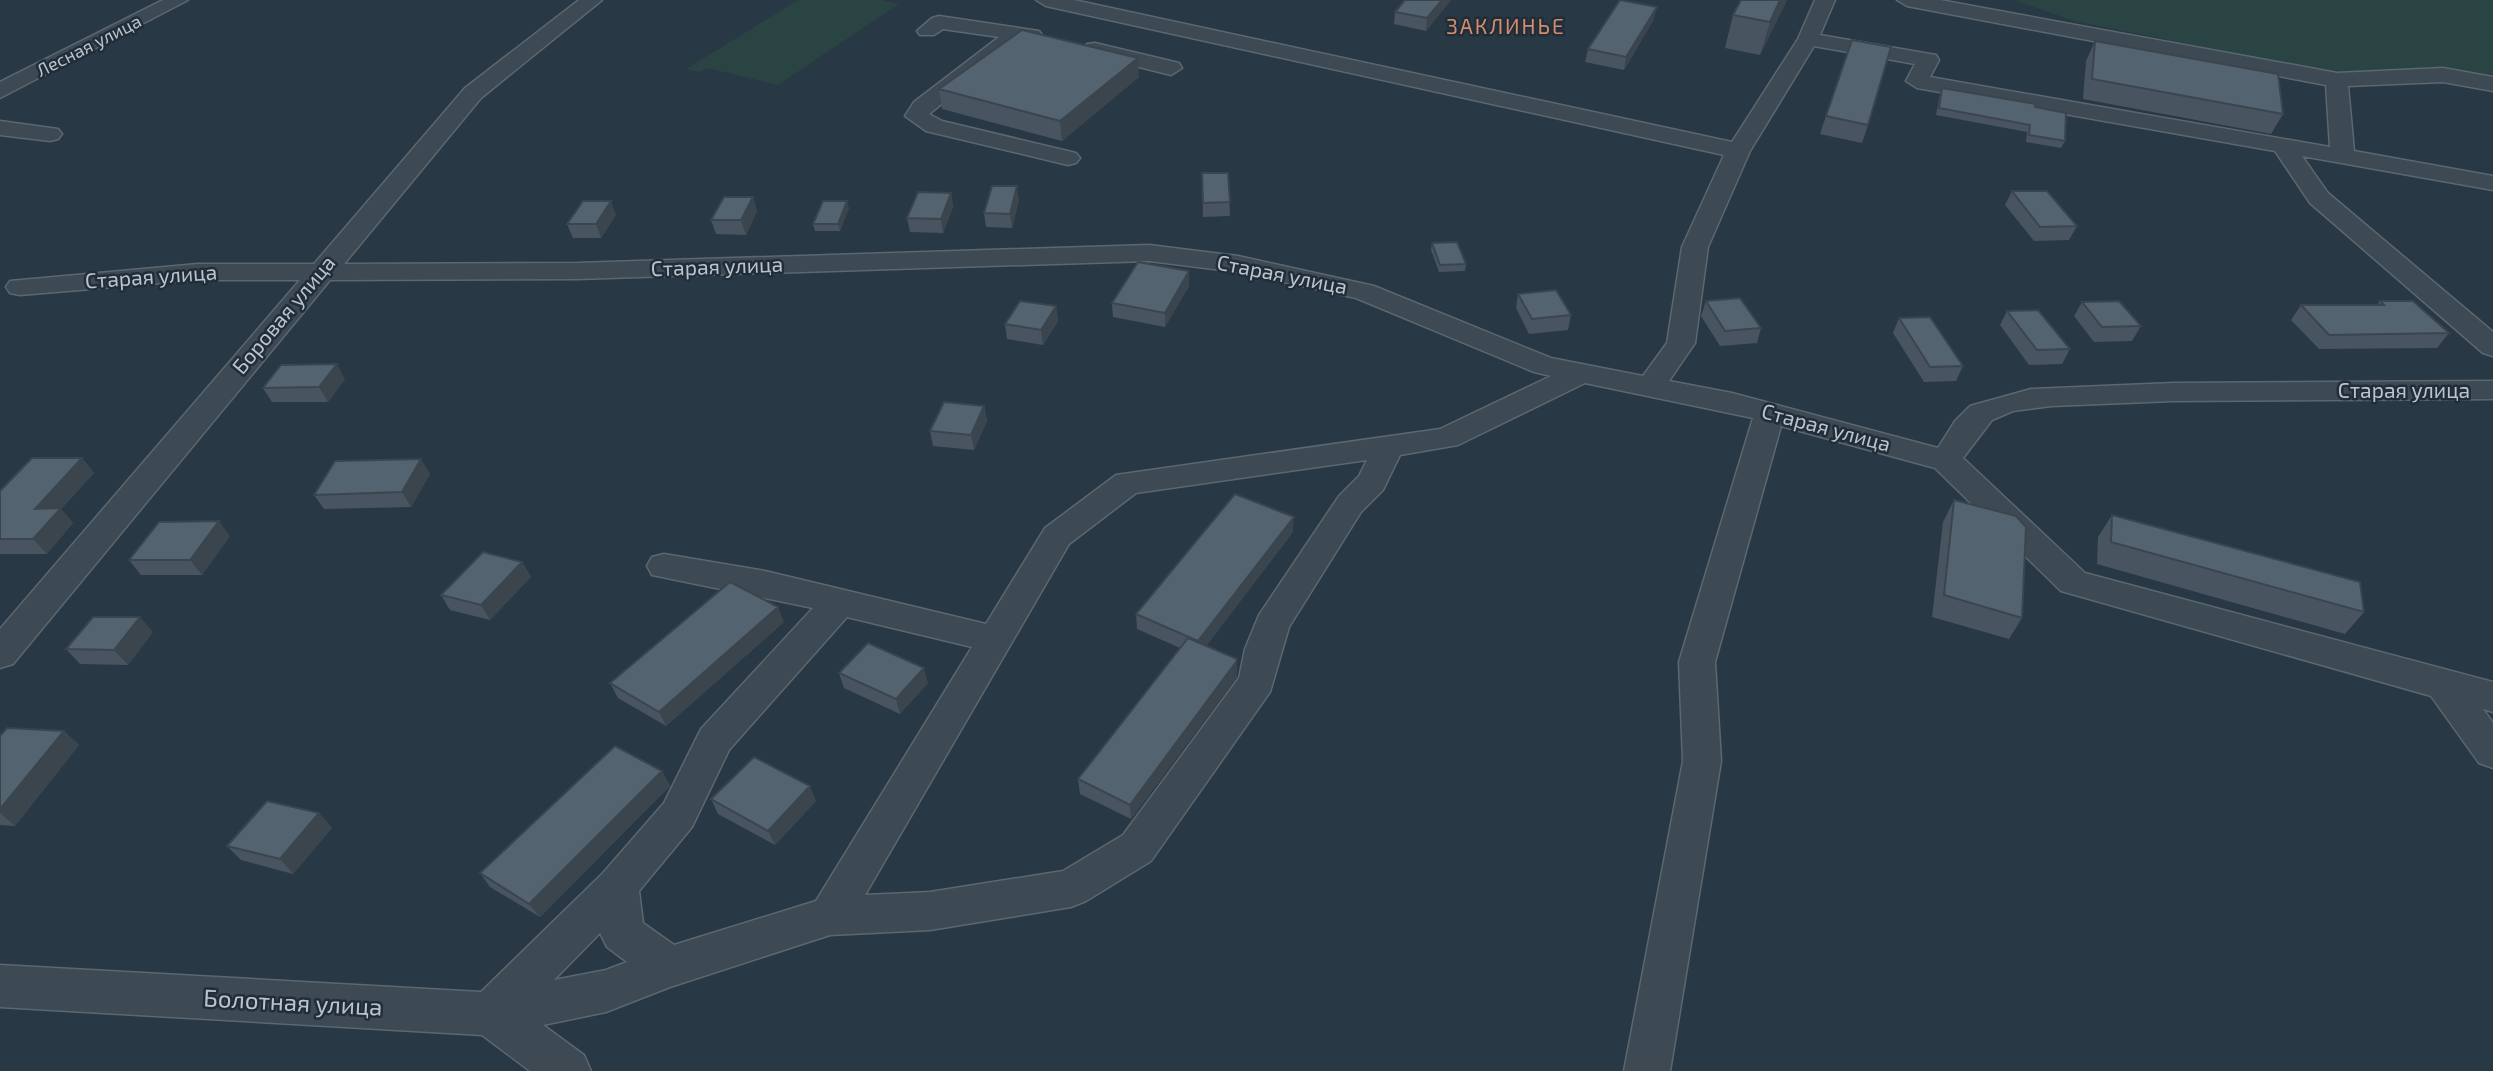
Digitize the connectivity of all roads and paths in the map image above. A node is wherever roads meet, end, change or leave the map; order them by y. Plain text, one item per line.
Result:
1 (178, 0) edge
2 (592, 0) edge
3 (1046, 0) edge
4 (1825, 0) edge
5 (1906, 0) edge
6 (1078, 7) junction
7 (927, 31) dead end
8 (1018, 32) junction
9 (1055, 35) junction
10 (1808, 39) junction
11 (1171, 68) dead end
12 (2337, 80) junction
13 (2493, 84) edge
14 (0, 91) edge
15 (0, 128) edge
16 (50, 134) dead end
17 (2282, 145) junction
18 (1738, 151) junction
19 (2342, 156) junction
20 (1068, 158) dead end
21 (2493, 183) edge
22 (322, 270) junction
23 (20, 287) dead end
24 (2493, 347) edge
25 (1578, 375) junction
26 (1650, 388) junction
27 (2493, 390) edge
28 (1770, 413) junction
29 (1389, 446) junction
30 (1946, 460) junction
31 (664, 566) dead end
32 (839, 603) junction
33 (997, 640) junction
34 (0, 654) edge
35 (2444, 685) junction
36 (2493, 697) edge
37 (2493, 752) edge
38 (618, 886) junction
39 (830, 916) junction
40 (669, 967) junction
41 (0, 986) edge
42 (490, 1014) junction
43 (568, 1071) edge
44 (1647, 1071) edge

1 - 14 street, Лесная улица
2 - 22 street, Боровая улица
3 - 6 street
4 - 10 street
5 - 12 street
6 - 9 street
6 - 18 street
7 - 8 street
8 - 9 street
8 - 20 street
9 - 11 street
10 - 17 street
10 - 18 street
12 - 13 street
12 - 19 street
15 - 16 street
17 - 19 street
17 - 24 street
18 - 26 street
19 - 21 street
22 - 23 street, Старая улица
22 - 25 street, Старая улица
22 - 34 street, Боровая улица
25 - 26 street, Старая улица
25 - 29 street
26 - 28 street, Старая улица
27 - 30 street, Старая улица
28 - 30 street, Старая улица
28 - 44 street
29 - 33 street
29 - 39 street, Болотная улица
30 - 35 street
31 - 32 street
32 - 33 street
32 - 38 street
33 - 39 street
35 - 36 street
35 - 37 street
38 - 40 street
38 - 42 street
39 - 40 street, Болотная улица
40 - 42 street, Болотная улица
41 - 42 street, Болотная улица
42 - 43 street

